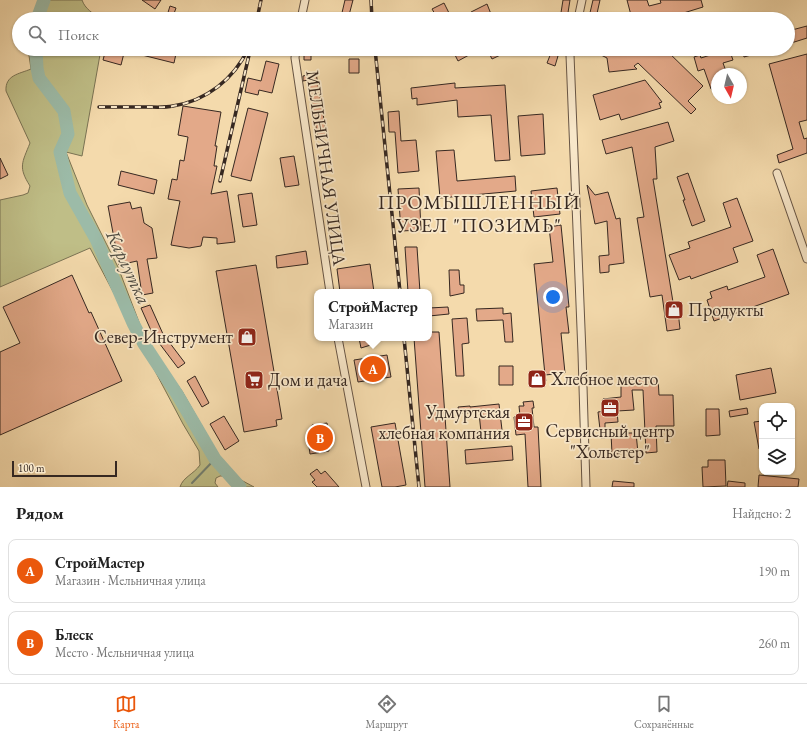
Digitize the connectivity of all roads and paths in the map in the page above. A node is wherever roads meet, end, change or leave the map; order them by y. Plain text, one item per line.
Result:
1 (305, 0) edge
2 (582, 0) edge
3 (302, 12) edge
4 (579, 12) edge
5 (295, 56) edge
6 (570, 56) edge
7 (777, 173) dead end
8 (807, 259) edge
9 (330, 289) edge
10 (339, 341) edge
11 (366, 487) edge
12 (586, 487) edge

1 - 3 street
2 - 4 street
5 - 9 street, МЕЛЬНИЧНАЯ УЛИЦА
6 - 12 street
7 - 8 street
10 - 11 street

